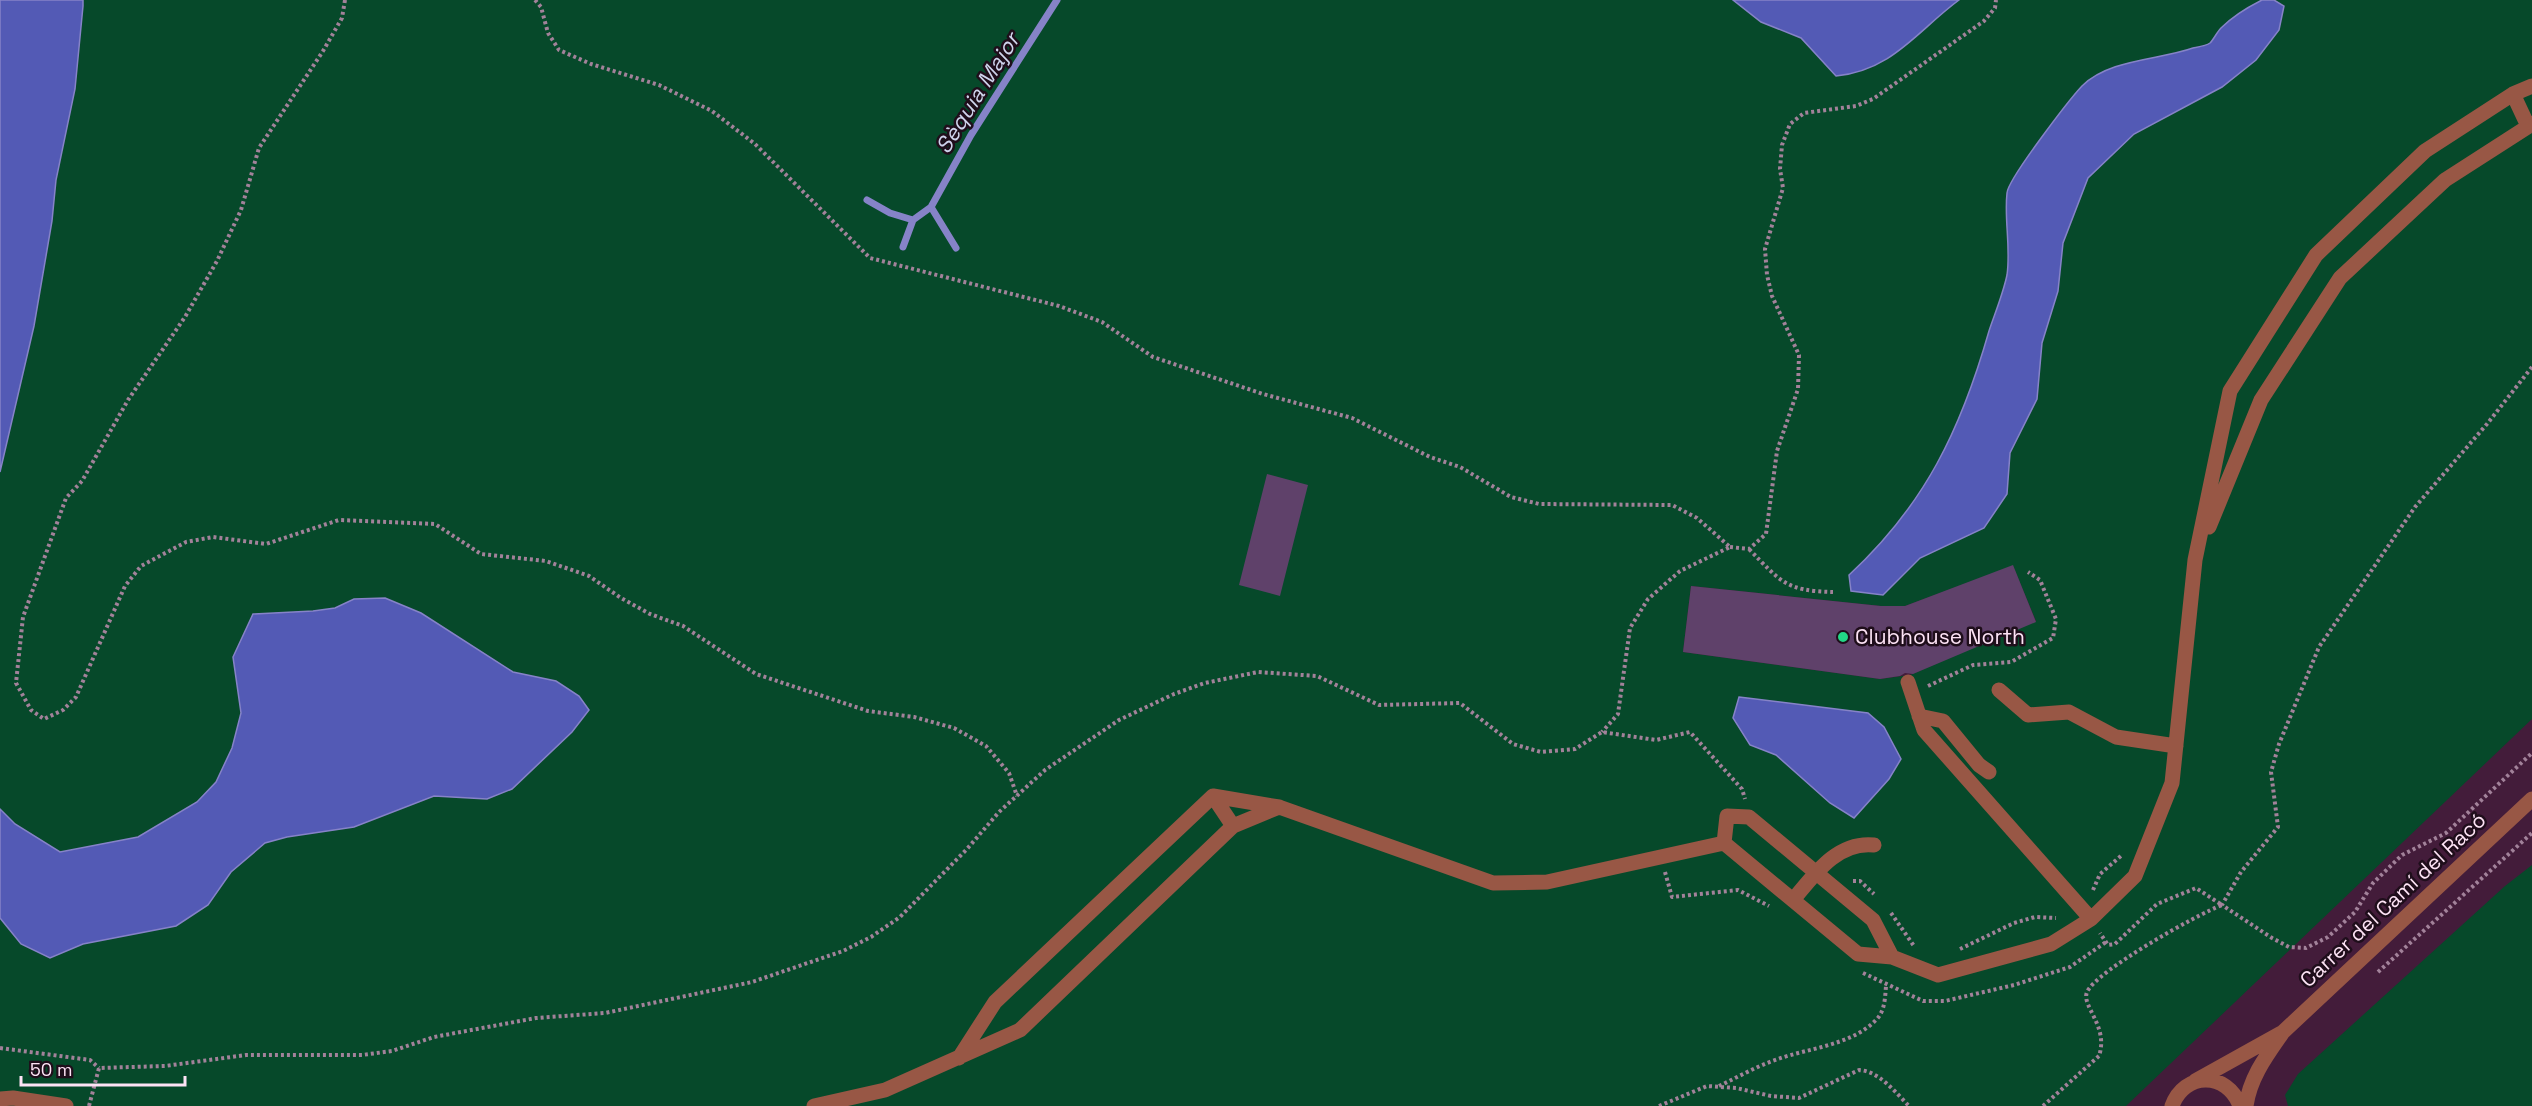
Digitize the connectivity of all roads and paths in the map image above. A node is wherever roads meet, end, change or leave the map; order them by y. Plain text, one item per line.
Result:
1 (345, 0) edge
2 (535, 0) edge
3 (1996, 0) edge
4 (2532, 86) edge
5 (2513, 94) junction
6 (2530, 125) edge
7 (2532, 366) edge
8 (1730, 547) junction
9 (1749, 549) junction
10 (2195, 560) junction
11 (2028, 572) dead end
12 (1833, 592) dead end
13 (1908, 682) joint
14 (1999, 690) dead end
15 (1920, 716) junction
16 (1602, 732) junction
17 (2175, 746) junction
18 (2532, 753) edge
19 (1989, 772) dead end
20 (1017, 796) junction
21 (1213, 796) junction
22 (2532, 799) edge
23 (1279, 807) junction
24 (1749, 817) junction
25 (1233, 825) junction
26 (2532, 833) edge
27 (1724, 843) junction
28 (1874, 845) dead end
29 (2125, 851) dead end
30 (1816, 873) junction
31 (1829, 883) junction
32 (1876, 896) dead end
33 (1793, 900) junction
34 (1883, 904) dead end
35 (2222, 905) junction
36 (2086, 914) junction
37 (1919, 951) dead end
38 (1953, 953) dead end
39 (1892, 957) junction
40 (2371, 977) dead end
41 (1886, 986) dead end
42 (2283, 1032) junction
43 (0, 1048) edge
44 (959, 1058) junction
45 (99, 1068) junction
46 (2195, 1081) junction
47 (1718, 1086) junction
48 (0, 1099) edge
49 (66, 1106) edge
50 (88, 1106) edge
51 (814, 1106) edge
52 (1659, 1106) edge
53 (1909, 1106) edge
54 (2043, 1106) edge
55 (2172, 1106) edge
56 (2240, 1106) edge
57 (2246, 1106) edge

1 - 20 path
2 - 8 path
3 - 9 path
4 - 5 street
5 - 6 street
5 - 10 street
6 - 10 street
7 - 35 path
8 - 9 path
8 - 16 path
9 - 12 path
10 - 17 street
11 - 13 path
13 - 15 street
14 - 17 street
15 - 19 street
15 - 36 street
16 - 20 path
16 - 24 path
17 - 36 street
18 - 35 path
20 - 45 path
21 - 23 street
21 - 25 street
21 - 44 street
22 - 42 street, Carrer del Camí del Racó
23 - 25 street
23 - 27 street
24 - 27 street
24 - 30 street
25 - 44 street
26 - 40 path
27 - 33 street
28 - 30 street
29 - 36 path
30 - 31 street
30 - 33 street
31 - 32 path
31 - 39 street
33 - 39 street
34 - 37 path
35 - 36 path
35 - 54 path
36 - 38 path
36 - 39 street
41 - 47 path
42 - 46 street, Carrer del Camí del Racó
42 - 57 street, Carrer del Camí del Racó
43 - 45 path
44 - 51 street
45 - 50 path
46 - 55 street, Carrer del Camí del Racó
46 - 56 street
47 - 52 path
47 - 53 path
48 - 49 street

